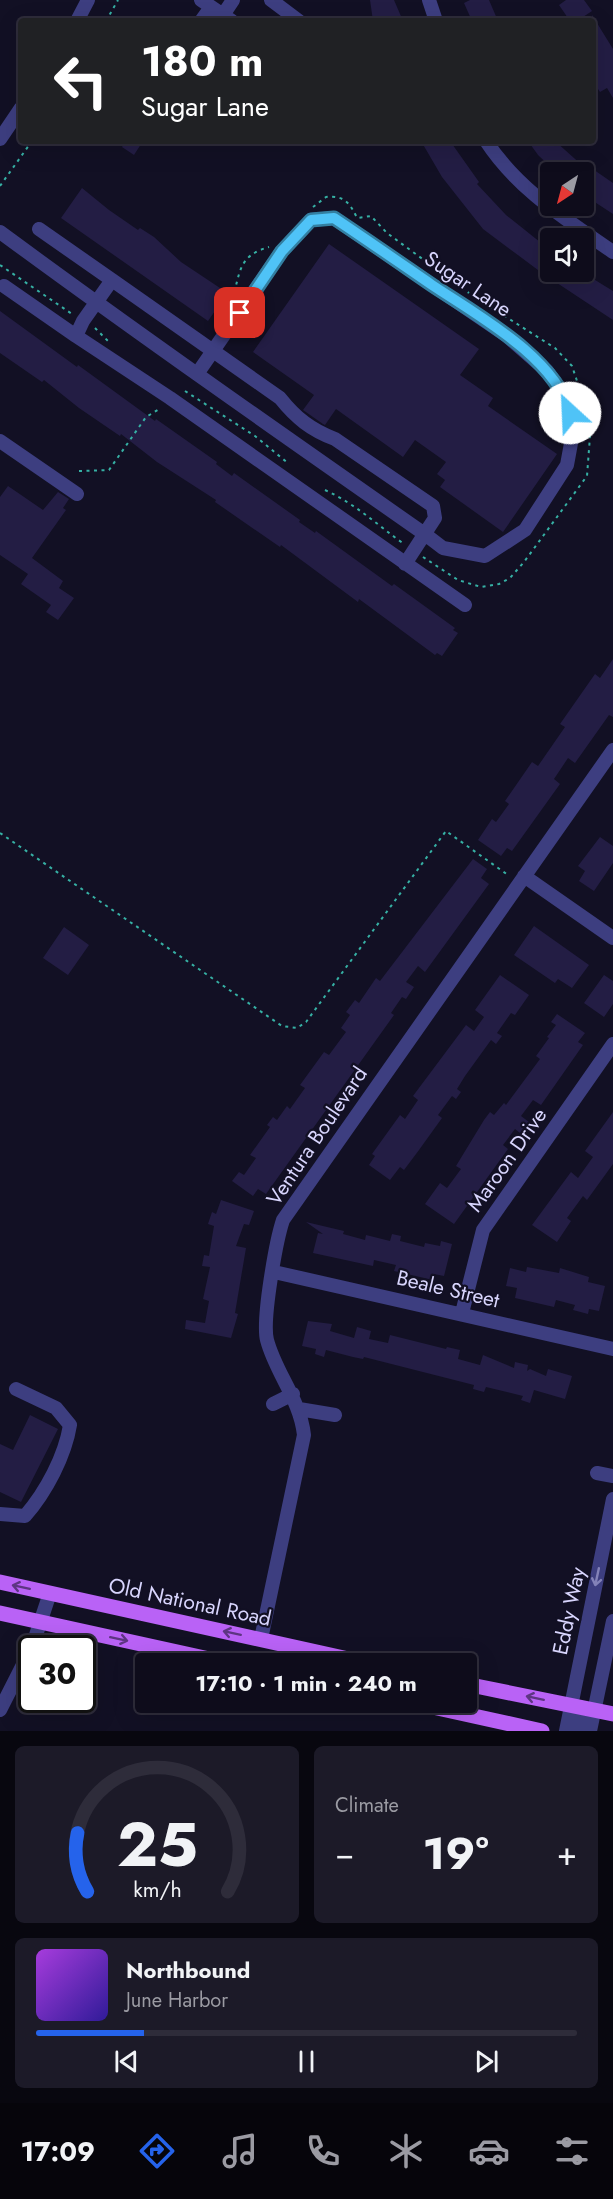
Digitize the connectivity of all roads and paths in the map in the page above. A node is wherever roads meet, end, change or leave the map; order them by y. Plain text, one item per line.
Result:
1 (88, 0) edge
2 (118, 0) edge
3 (234, 0) edge
4 (271, 0) edge
5 (429, 0) edge
6 (206, 3) edge
7 (79, 18) edge
8 (108, 18) edge
9 (202, 18) edge
10 (228, 18) edge
11 (295, 18) edge
12 (435, 18) edge
13 (18, 112) edge
14 (0, 139) edge
15 (30, 144) edge
16 (488, 144) edge
17 (0, 186) edge
18 (308, 214) dead end
19 (39, 230) dead end
20 (0, 232) edge
21 (271, 246) dead end
22 (613, 252) edge
23 (112, 280) junction
24 (4, 286) dead end
25 (96, 303) junction
26 (231, 303) dead end
27 (76, 336) junction
28 (213, 351) junction
29 (196, 374) junction
30 (170, 398) junction
31 (2, 448) edge
32 (294, 468) dead end
33 (79, 471) dead end
34 (317, 486) dead end
35 (77, 494) dead end
36 (426, 535) junction
37 (414, 551) junction
38 (405, 564) junction
39 (465, 605) dead end
40 (613, 750) edge
41 (0, 833) edge
42 (521, 879) junction
43 (613, 938) edge
44 (613, 1044) edge
45 (274, 1272) junction
46 (462, 1313) junction
47 (613, 1349) edge
48 (16, 1389) dead end
49 (292, 1394) junction
50 (273, 1404) dead end
51 (299, 1409) junction
52 (335, 1415) dead end
53 (597, 1473) dead end
54 (613, 1476) edge
55 (613, 1499) edge
56 (0, 1514) edge
57 (0, 1582) edge
58 (50, 1593) junction
59 (0, 1613) edge
60 (41, 1622) junction
61 (613, 1622) edge
62 (261, 1639) junction
63 (182, 1653) edge
64 (323, 1653) edge
65 (477, 1686) edge
66 (582, 1708) junction
67 (0, 1710) edge
68 (460, 1713) edge
69 (613, 1714) edge
70 (542, 1731) edge
71 (566, 1731) edge
72 (579, 1731) edge
73 (590, 1731) edge

1 - 7 street
2 - 8 path
3 - 10 street
4 - 11 street
5 - 12 street
6 - 9 street
6 - 10 street
13 - 14 street
15 - 17 path
16 - 22 street
18 - 37 path
19 - 23 street
20 - 25 street, Sugar Lane
21 - 26 path
23 - 25 street
23 - 28 street
24 - 27 street
25 - 27 street
25 - 29 street, Sugar Lane
27 - 30 street
28 - 29 street, Sugar Lane
28 - 36 street
28 - 36 street, Sugar Lane
29 - 36 street, Sugar Lane
30 - 32 path
30 - 33 path
30 - 38 street
31 - 35 street
34 - 37 path
36 - 37 street
37 - 38 street
38 - 39 street
40 - 42 street, Ventura Boulevard
41 - 42 path
42 - 43 street
42 - 45 street, Ventura Boulevard
44 - 46 street, Maroon Drive
45 - 46 street, Beale Street
45 - 49 street, Ventura Boulevard
46 - 47 street, Beale Street
48 - 56 street
49 - 50 street
49 - 51 street, Ventura Boulevard
51 - 52 street
51 - 62 street, Ventura Boulevard
53 - 54 street
55 -> 66 street, Eddy Way
58 -> 57 main road, Old National Road
58 - 60 street
62 -> 58 main road, Old National Road
59 - 60 main road
60 -> 63 main road
60 - 67 street
61 - 66 street, Eddy Way
62 - 64 main road, Old National Road
66 -> 65 main road
66 - 69 main road
66 - 71 street, Eddy Way
66 - 72 street
66 - 73 street, Eddy Way
68 - 70 main road

